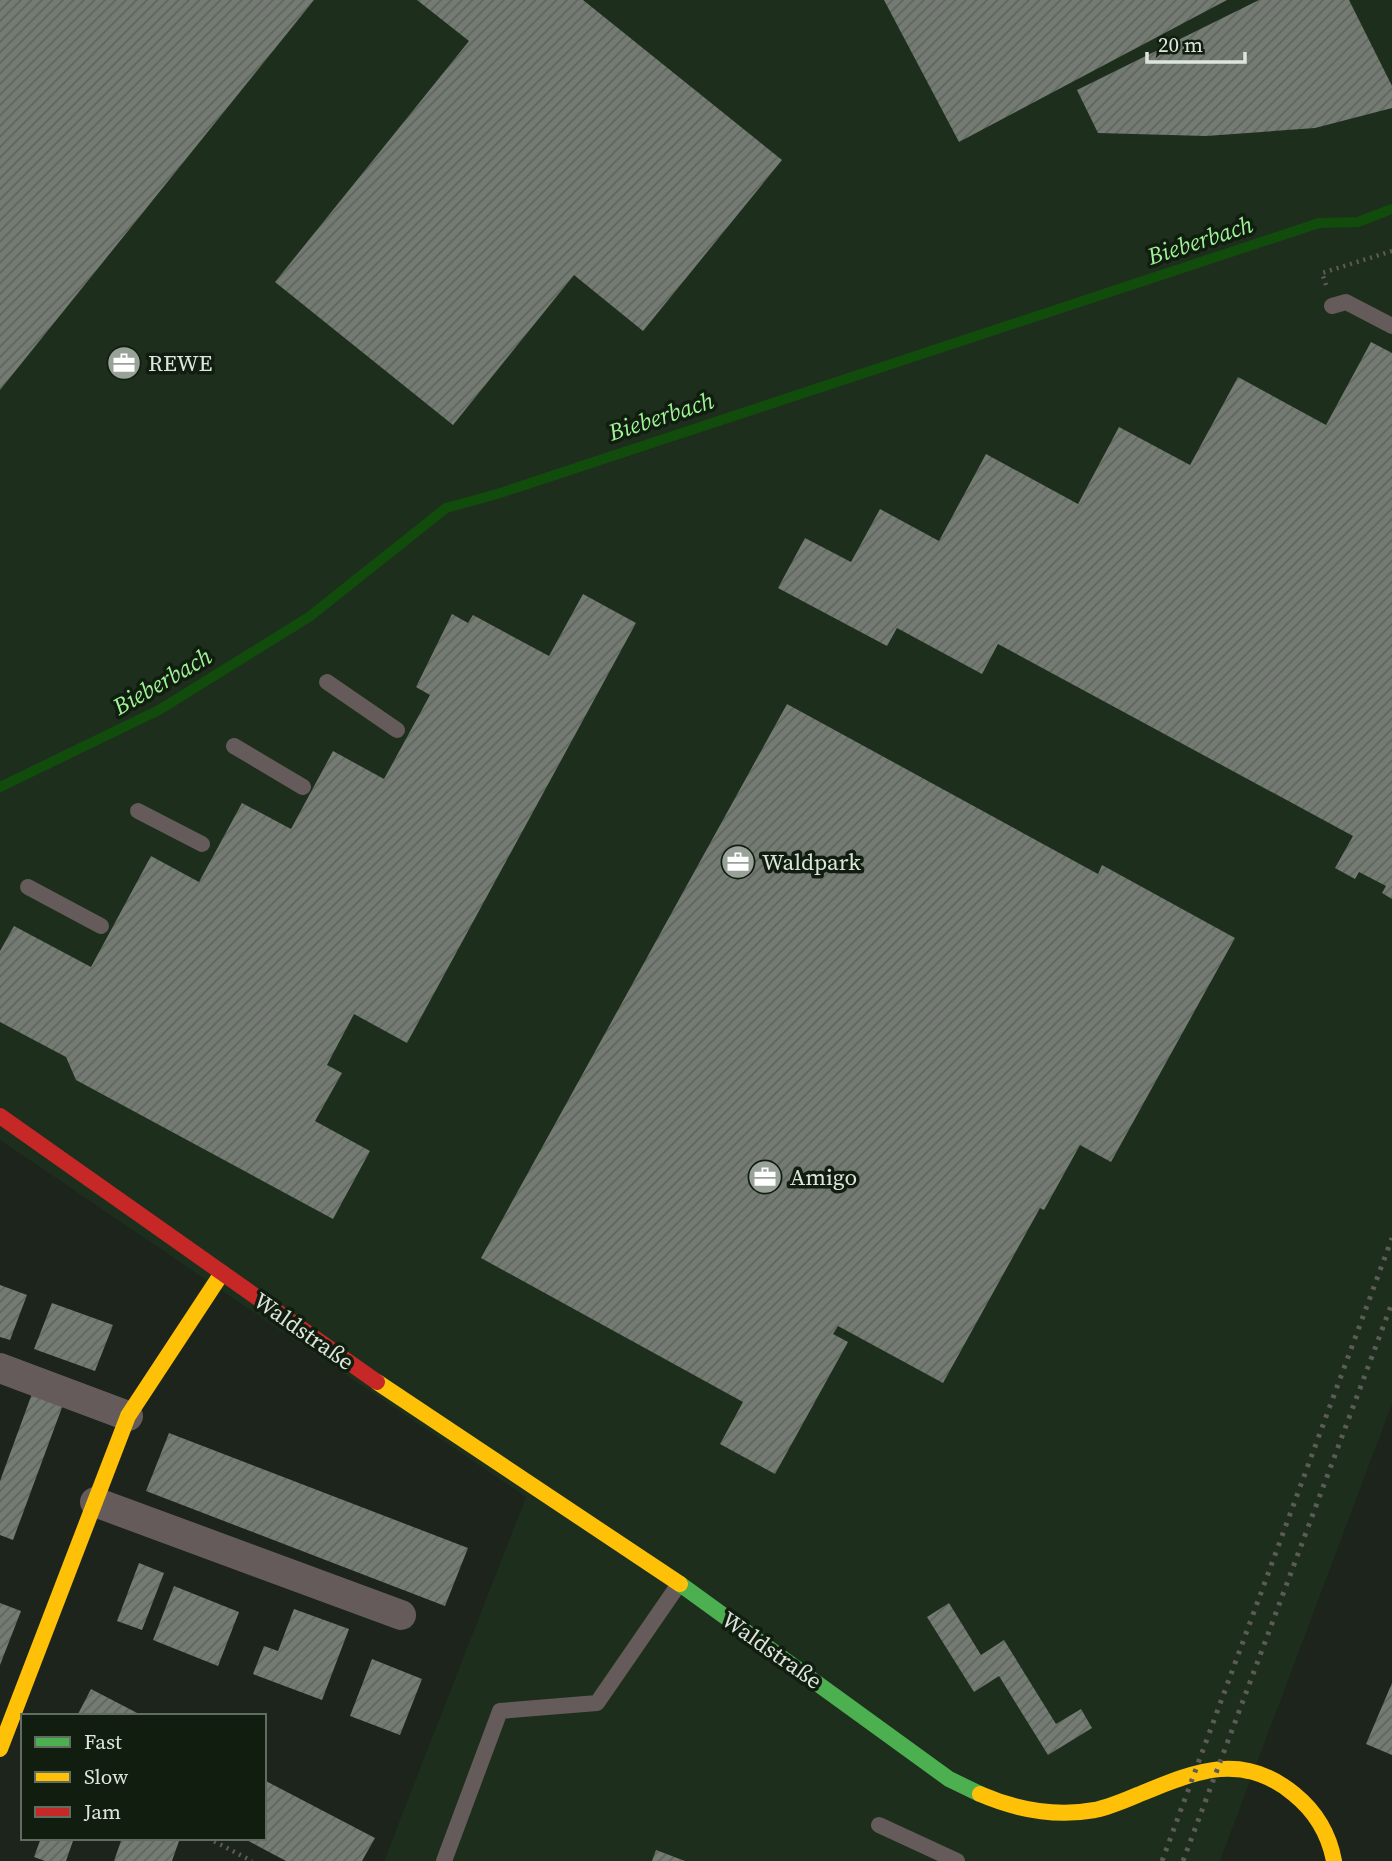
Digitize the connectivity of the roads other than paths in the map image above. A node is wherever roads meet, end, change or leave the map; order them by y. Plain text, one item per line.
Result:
1 (1332, 306) road end
2 (1392, 326) edge
3 (327, 682) dead end
4 (397, 730) dead end
5 (234, 746) dead end
6 (303, 787) dead end
7 (138, 811) dead end
8 (202, 844) dead end
9 (28, 887) dead end
10 (101, 926) dead end
11 (0, 1116) edge
12 (222, 1273) junction
13 (0, 1368) edge
14 (128, 1416) junction
15 (95, 1502) junction
16 (679, 1584) junction
17 (401, 1615) dead end
18 (0, 1749) edge
19 (879, 1825) dead end
20 (444, 1861) edge
21 (957, 1861) edge
22 (1334, 1861) edge

1 - 2 lane
3 - 4 lane
5 - 6 lane
7 - 8 lane
9 - 10 lane
11 - 12 street, Waldstraße
12 - 14 street
12 - 16 street, Waldstraße
13 - 14 street
14 - 15 street
15 - 17 street
15 - 18 street
16 - 20 lane
16 - 22 street, Waldstraße
19 - 21 lane

